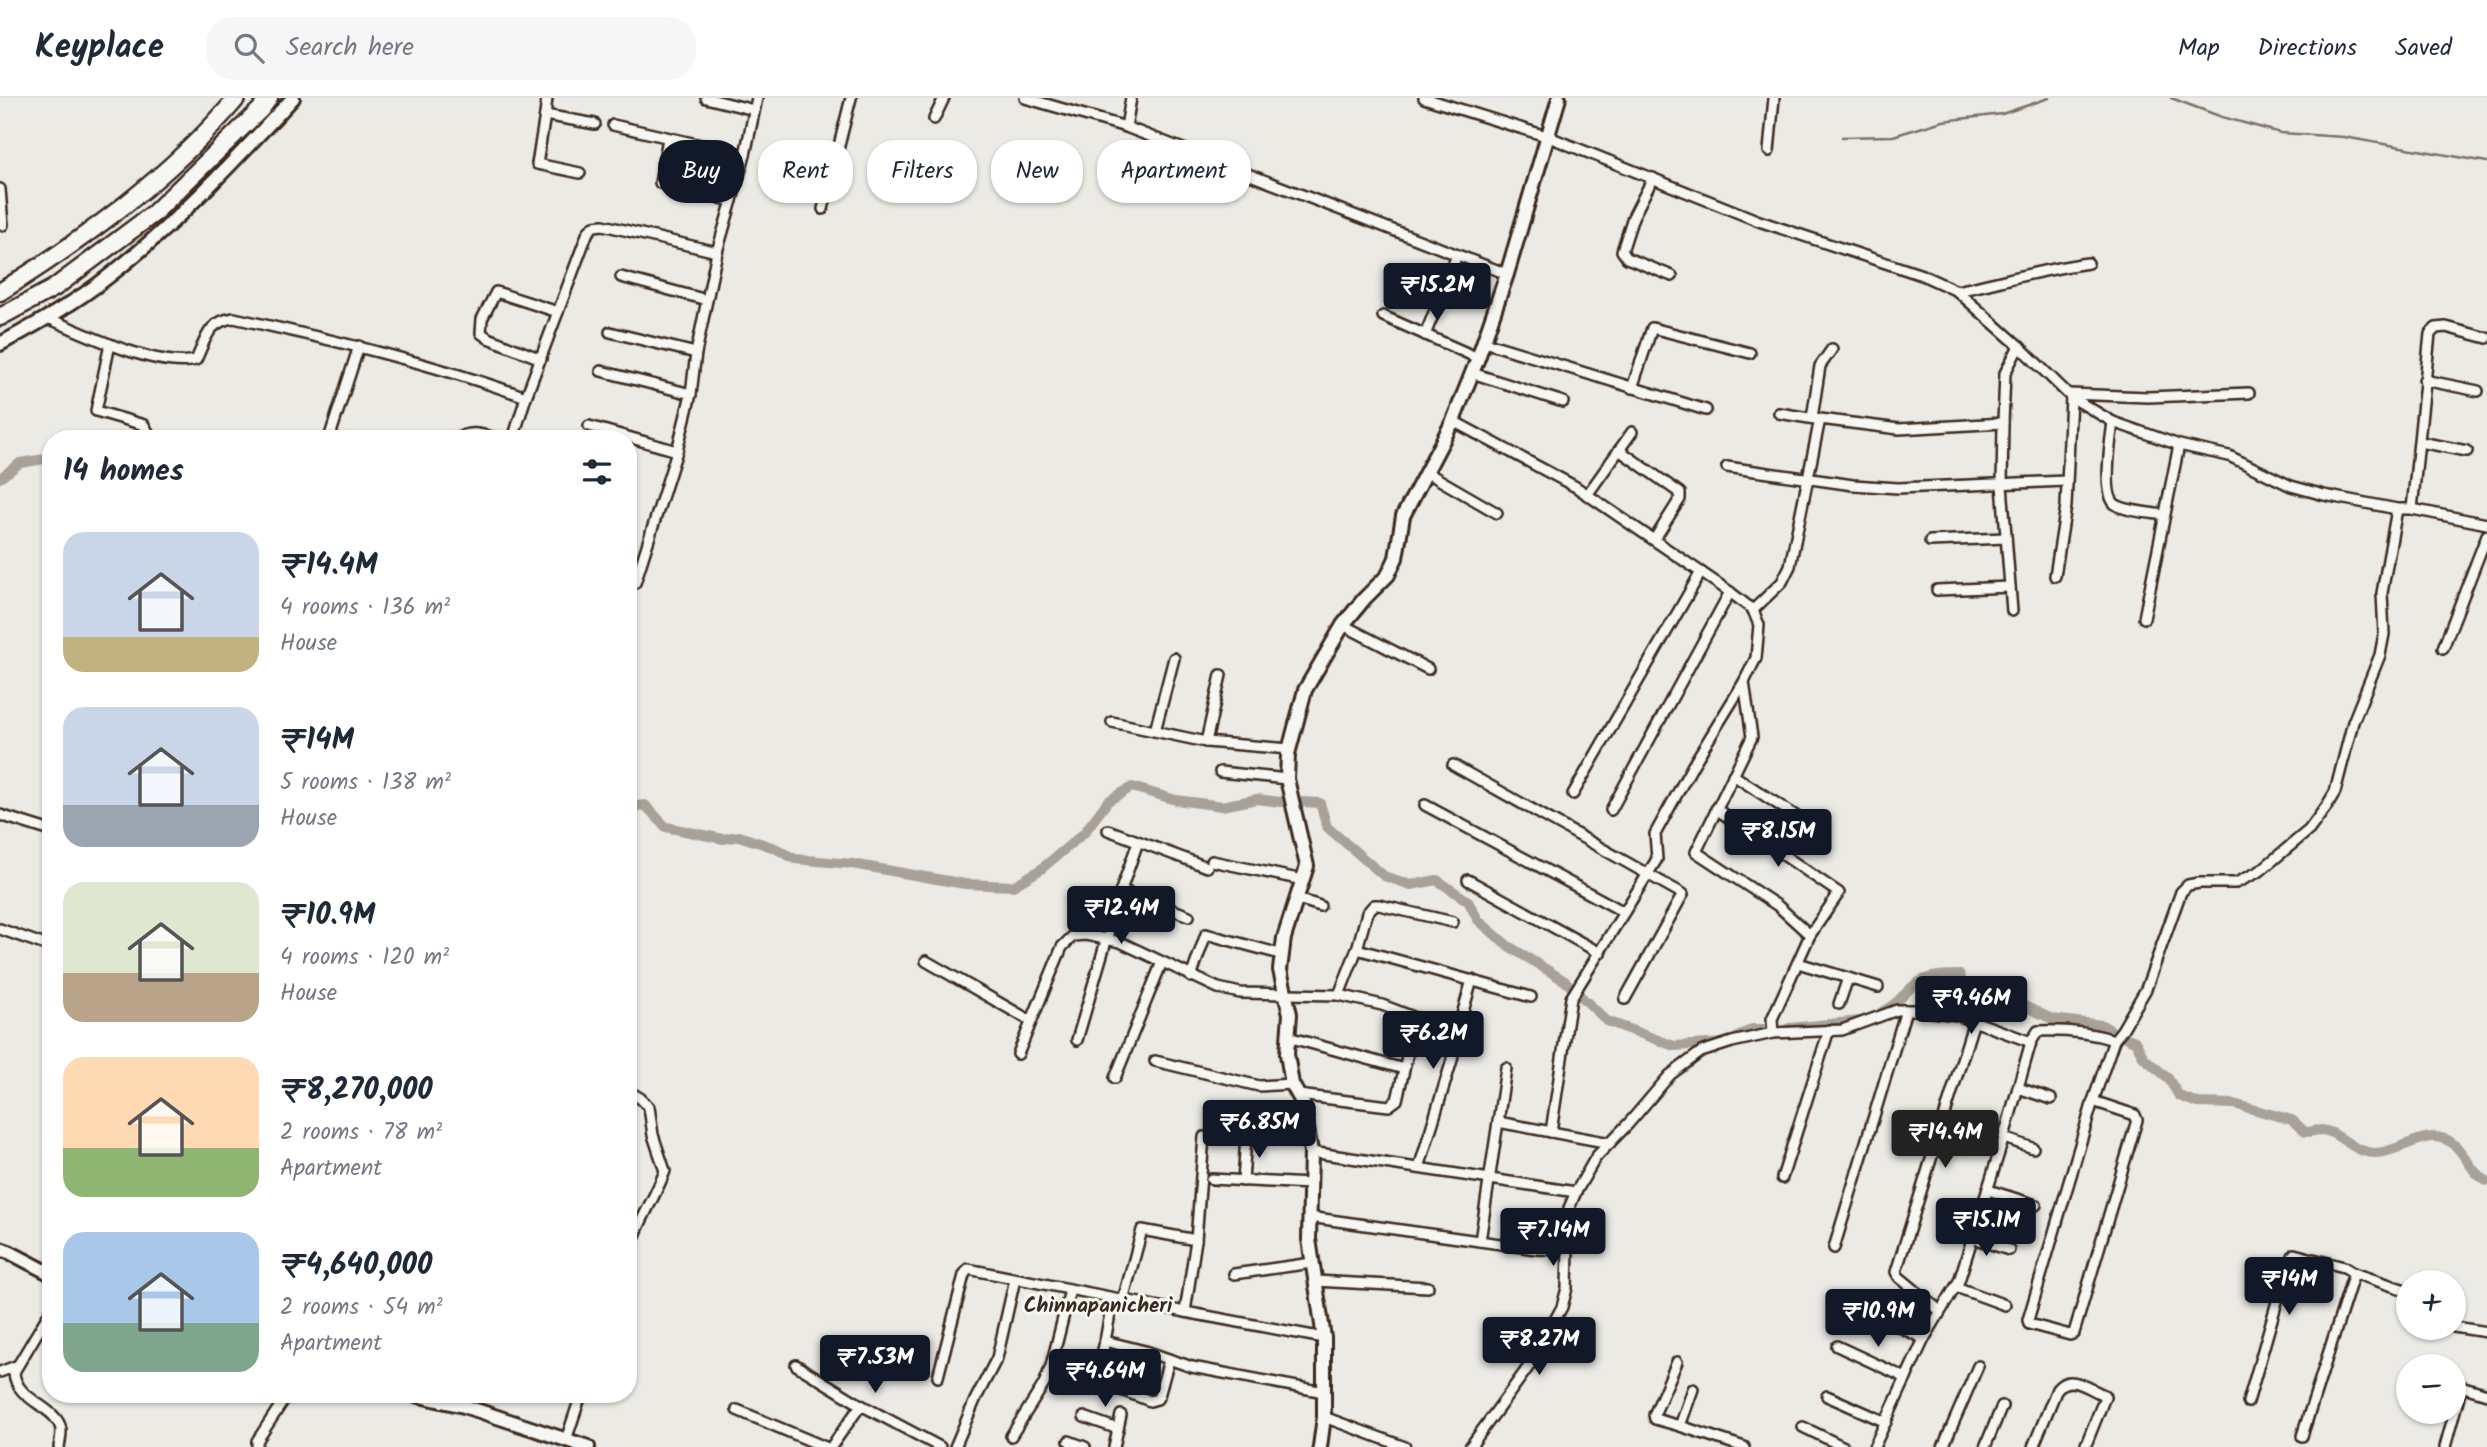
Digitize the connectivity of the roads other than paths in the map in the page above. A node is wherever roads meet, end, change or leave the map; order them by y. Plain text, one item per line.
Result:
1 (237, 98) edge
2 (269, 98) edge
3 (293, 98) edge
4 (547, 98) edge
5 (706, 98) edge
6 (757, 98) edge
7 (851, 98) edge
8 (944, 98) edge
9 (1026, 98) edge
10 (1131, 98) edge
11 (1424, 98) edge
12 (1559, 98) edge
13 (1774, 98) edge
14 (754, 110) junction
15 (545, 114) junction
16 (934, 119) dead end
17 (595, 124) dead end
18 (613, 125) dead end
19 (1126, 127) junction
20 (1549, 136) junction
21 (668, 138) joint
22 (1769, 151) dead end
23 (745, 155) junction
24 (744, 159) edge
25 (580, 173) dead end
26 (1653, 178) junction
27 (0, 189) edge
28 (731, 203) edge
29 (822, 209) dead end
30 (3, 225) dead end
31 (718, 251) junction
32 (1457, 255) junction
33 (2088, 263) dead end
34 (1507, 274) junction
35 (1672, 276) dead end
36 (621, 277) dead end
37 (0, 292) edge
38 (1957, 292) junction
39 (707, 300) junction
40 (558, 312) junction
41 (1383, 316) dead end
42 (0, 317) edge
43 (48, 318) junction
44 (610, 332) dead end
45 (1425, 335) junction
46 (2487, 338) edge
47 (1484, 342) junction
48 (0, 344) edge
49 (110, 344) junction
50 (359, 346) junction
51 (2019, 346) junction
52 (1832, 349) dead end
53 (696, 353) junction
54 (1750, 353) dead end
55 (1478, 358) junction
56 (541, 359) junction
57 (601, 371) dead end
58 (1472, 373) junction
59 (2424, 380) junction
60 (1632, 388) junction
61 (2478, 391) dead end
62 (2249, 393) dead end
63 (691, 394) junction
64 (2070, 396) junction
65 (526, 397) junction
66 (1563, 402) dead end
67 (1706, 410) dead end
68 (1779, 413) dead end
69 (1816, 419) junction
70 (1453, 421) junction
71 (2112, 422) junction
72 (2003, 423) junction
73 (589, 426) dead end
74 (147, 430) edge
75 (332, 430) edge
76 (516, 430) edge
77 (601, 430) edge
78 (1632, 432) dead end
79 (637, 441) edge
80 (2420, 442) junction
81 (2179, 446) junction
82 (1619, 450) junction
83 (677, 451) junction
84 (2467, 451) dead end
85 (1727, 467) dead end
86 (1426, 472) junction
87 (1808, 478) junction
88 (2066, 481) junction
89 (2002, 485) junction
90 (1587, 495) junction
91 (2397, 509) junction
92 (2412, 509) junction
93 (1497, 513) dead end
94 (2164, 515) junction
95 (2487, 524) edge
96 (2487, 535) edge
97 (2006, 538) junction
98 (1654, 540) junction
99 (1930, 541) dead end
100 (1701, 572) junction
101 (2055, 576) dead end
102 (637, 577) edge
103 (2010, 587) junction
104 (1937, 590) dead end
105 (1730, 592) junction
106 (1753, 610) junction
107 (2012, 611) dead end
108 (2144, 618) dead end
109 (1343, 625) junction
110 (2443, 648) dead end
111 (1174, 658) dead end
112 (1428, 669) dead end
113 (1221, 676) dead end
114 (1744, 682) junction
115 (1112, 722) dead end
116 (1155, 731) junction
117 (1206, 742) junction
118 (1290, 749) junction
119 (1453, 765) dead end
120 (1220, 772) dead end
121 (1733, 775) junction
122 (1287, 779) junction
123 (1573, 794) dead end
124 (1425, 805) dead end
125 (1716, 809) junction
126 (1611, 810) dead end
127 (0, 815) edge
128 (42, 828) edge
129 (1108, 830) dead end
130 (1138, 842) junction
131 (1783, 854) junction
132 (1648, 874) junction
133 (1303, 880) junction
134 (1468, 880) dead end
135 (1121, 890) junction
136 (1298, 899) junction
137 (1320, 906) dead end
138 (1625, 912) junction
139 (1189, 916) dead end
140 (1452, 922) dead end
141 (0, 929) edge
142 (1810, 935) junction
143 (1108, 940) junction
144 (42, 944) edge
145 (1357, 949) junction
146 (1600, 953) junction
147 (1280, 954) junction
148 (926, 961) dead end
149 (1162, 962) junction
150 (1798, 962) junction
151 (1191, 977) junction
152 (1848, 978) junction
153 (1472, 981) junction
154 (1878, 988) dead end
155 (1286, 995) junction
156 (1339, 995) junction
157 (1531, 997) dead end
158 (1625, 999) dead end
159 (1839, 1004) dead end
160 (1906, 1010) junction
161 (1416, 1018) junction
162 (1031, 1021) junction
163 (1974, 1021) junction
164 (1458, 1029) junction
165 (1829, 1030) junction
166 (1773, 1033) junction
167 (1288, 1037) junction
168 (1077, 1040) dead end
169 (2114, 1040) junction
170 (2031, 1042) junction
171 (1018, 1054) dead end
172 (1155, 1061) dead end
173 (1506, 1068) dead end
174 (1404, 1069) junction
175 (1115, 1078) dead end
176 (2018, 1088) junction
177 (1295, 1089) junction
178 (637, 1096) edge
179 (2051, 1099) dead end
180 (2093, 1101) junction
181 (1498, 1122) junction
182 (1551, 1132) junction
183 (1204, 1137) dead end
184 (1246, 1137) dead end
185 (2004, 1138) junction
186 (1610, 1143) junction
187 (2033, 1148) dead end
188 (1311, 1152) junction
189 (1419, 1168) junction
190 (1782, 1178) dead end
191 (1211, 1179) dead end
192 (1490, 1179) junction
193 (1243, 1181) junction
194 (1310, 1184) junction
195 (1988, 1190) junction
196 (1576, 1192) junction
197 (2036, 1205) dead end
198 (1309, 1217) junction
199 (637, 1228) edge
200 (1973, 1238) junction
201 (1196, 1240) junction
202 (1480, 1241) junction
203 (1834, 1248) dead end
204 (0, 1249) edge
205 (1569, 1250) junction
206 (2009, 1250) dead end
207 (1312, 1263) junction
208 (42, 1269) edge
209 (1234, 1273) dead end
210 (2354, 1273) junction
211 (1015, 1279) junction
212 (1315, 1281) junction
213 (1428, 1287) dead end
214 (1956, 1287) junction
215 (2396, 1287) edge
216 (1070, 1290) junction
217 (1113, 1298) junction
218 (1123, 1300) junction
219 (2005, 1305) dead end
220 (1867, 1311) dead end
221 (1940, 1311) junction
222 (1185, 1312) junction
223 (42, 1324) edge
224 (2466, 1329) edge
225 (2487, 1332) edge
226 (1324, 1338) junction
227 (1924, 1339) junction
228 (1105, 1341) junction
229 (1837, 1346) dead end
230 (1169, 1360) junction
231 (0, 1362) edge
232 (1677, 1362) dead end
233 (796, 1365) dead end
234 (16, 1366) junction
235 (1978, 1366) dead end
236 (0, 1372) edge
237 (938, 1377) dead end
238 (1906, 1378) junction
239 (1693, 1389) dead end
240 (1324, 1392) junction
241 (2487, 1394) edge
242 (1827, 1396) dead end
243 (2248, 1402) dead end
244 (283, 1403) edge
245 (451, 1403) edge
246 (578, 1403) edge
247 (861, 1405) junction
248 (2002, 1406) dead end
249 (737, 1410) dead end
250 (1121, 1416) dead end
251 (1084, 1417) dead end
252 (1324, 1417) junction
253 (1886, 1422) junction
254 (1680, 1426) junction
255 (1803, 1427) dead end
256 (1118, 1429) junction
257 (1372, 1435) junction
258 (1011, 1436) dead end
259 (2302, 1436) dead end
260 (566, 1440) junction
261 (1069, 1441) dead end
262 (59, 1447) edge
263 (257, 1447) edge
264 (588, 1447) edge
265 (825, 1447) edge
266 (831, 1447) edge
267 (940, 1447) edge
268 (955, 1447) edge
269 (1085, 1447) edge
270 (1114, 1447) edge
271 (1320, 1447) edge
272 (1368, 1447) edge
273 (1405, 1447) edge
274 (1470, 1447) edge
275 (1744, 1447) edge
276 (1844, 1447) edge
277 (1874, 1447) edge
278 (1942, 1447) edge
279 (1985, 1447) edge
280 (2033, 1447) edge
281 (2085, 1447) edge
282 (2445, 1447) edge

1 - 37 highway
2 - 42 highway
3 - 43 street
4 - 15 street
5 - 14 street
6 - 14 street
7 - 29 street
8 - 16 street
9 - 19 street
10 - 19 street
11 - 20 street
12 - 20 street
13 - 22 street
14 - 23 street
15 - 17 street
15 - 25 street
18 - 21 street
19 - 32 street
20 - 26 street
20 - 34 street
21 - 23 street
23 - 24 street
26 - 35 street
26 - 38 street
27 - 30 street
28 - 31 street
31 - 39 street
31 - 40 street
32 - 34 street
32 - 45 street
33 - 38 street
34 - 47 street
36 - 39 street
38 - 51 street
39 - 53 street
40 - 56 street
40 - 56 street
41 - 45 street
43 - 48 street
43 - 49 street
44 - 53 street
45 - 55 street
46 - 59 street
47 - 55 street
47 - 60 street
49 - 50 street
49 - 74 street
50 - 65 street
50 - 75 street
51 - 64 street
51 - 72 street
52 - 69 street
53 - 63 street
54 - 60 street
55 - 58 street
56 - 65 street
57 - 63 street
58 - 66 street
58 - 70 street
59 - 61 street
59 - 80 street
60 - 67 street
62 - 64 street
63 - 83 street
64 - 71 street
64 - 88 street
65 - 76 street
68 - 69 street
69 - 72 street
69 - 87 street
70 - 86 street
70 - 90 street
71 - 81 street
71 - 94 street
72 - 89 street
73 - 77 street
78 - 82 street
79 - 83 street
80 - 84 street
80 - 92 street
81 - 91 street
81 - 94 street
82 - 90 street
82 - 98 street
83 - 102 street
85 - 87 street
86 - 93 street
86 - 109 street
87 - 89 street
87 - 106 street
88 - 89 street
88 - 101 street
89 - 97 street
90 - 98 street
91 - 92 street
91 - 169 street
92 - 95 street
94 - 108 street
96 - 110 street
97 - 99 street
97 - 103 street
98 - 100 street
100 - 105 street
100 - 123 street
103 - 104 street
103 - 107 street
105 - 106 street
105 - 126 street
106 - 114 street
109 - 112 street
109 - 118 street
111 - 116 street
113 - 117 street
114 - 121 street
114 - 132 street
115 - 116 street
116 - 117 street
117 - 118 street
118 - 122 street
119 - 132 street
120 - 122 street
121 - 125 street
121 - 131 street
122 - 133 street
124 - 138 street
125 - 131 street
125 - 142 street
127 - 128 street
129 - 130 street
130 - 133 street
130 - 135 street
131 - 142 street
132 - 138 street
132 - 158 street
133 - 136 street
134 - 146 street
135 - 139 street
135 - 143 street
136 - 137 street
136 - 147 street
138 - 146 street
140 - 145 street
141 - 144 street
142 - 150 street
143 - 149 street
143 - 162 street
143 - 168 street
145 - 153 street
145 - 156 street
146 - 182 street
147 - 151 street
147 - 155 street
148 - 162 street
149 - 151 street
149 - 175 street
150 - 152 street
150 - 166 street
151 - 155 street
152 - 154 street
152 - 159 street
153 - 157 street
153 - 164 street
155 - 156 street
155 - 167 street
156 - 161 street
160 - 163 street
160 - 165 street
160 - 203 street
161 - 164 street
161 - 174 street
162 - 171 street
163 - 170 street
163 - 221 street
164 - 189 street
165 - 166 street
165 - 190 street
166 - 186 street
167 - 174 street
167 - 177 street
169 - 170 street
169 - 180 street
170 - 176 street
172 - 177 street
173 - 181 street
174 - 177 street
176 - 179 street
176 - 185 street
177 - 188 street
178 - 199 street
180 - 180 street
181 - 182 street
181 - 192 street
182 - 186 street
183 - 201 street
184 - 193 street
185 - 187 street
185 - 195 street
186 - 196 street
188 - 189 street
188 - 194 street
189 - 192 street
191 - 193 street
192 - 196 street
192 - 202 street
193 - 194 street
194 - 198 street
195 - 197 street
195 - 200 street
196 - 205 street
198 - 202 street
198 - 207 street
200 - 206 street
200 - 214 street
201 - 218 street
201 - 222 street
202 - 205 street
204 - 208 street
205 - 274 street
207 - 209 street
207 - 212 street
210 - 215 street
210 - 243 street
210 - 259 street
211 - 216 street
211 - 237 street
211 - 268 street
212 - 213 street
212 - 226 street
214 - 219 street
214 - 221 street
216 - 217 street
216 - 258 street
217 - 218 street
217 - 228 street
218 - 222 street
220 - 227 street
221 - 227 street
222 - 226 street
223 - 234 street
224 - 225 street
226 - 240 street
227 - 238 street
228 - 230 street
228 - 230 street
229 - 238 street
230 - 240 street
231 - 234 street
232 - 254 street
233 - 247 street
234 - 236 street
234 - 262 street
235 - 278 street
238 - 253 street
239 - 254 street
240 - 252 street
241 - 282 street
242 - 253 street
244 - 263 street
245 - 260 street
246 - 260 street
247 - 266 street
247 - 267 street
248 - 279 street
249 - 265 street
250 - 256 street
251 - 256 street
252 - 257 street
252 - 271 street
253 - 277 street
254 - 275 street
255 - 276 street
256 - 270 street
257 - 272 street
257 - 273 street
260 - 264 street
261 - 269 street
280 - 281 street

